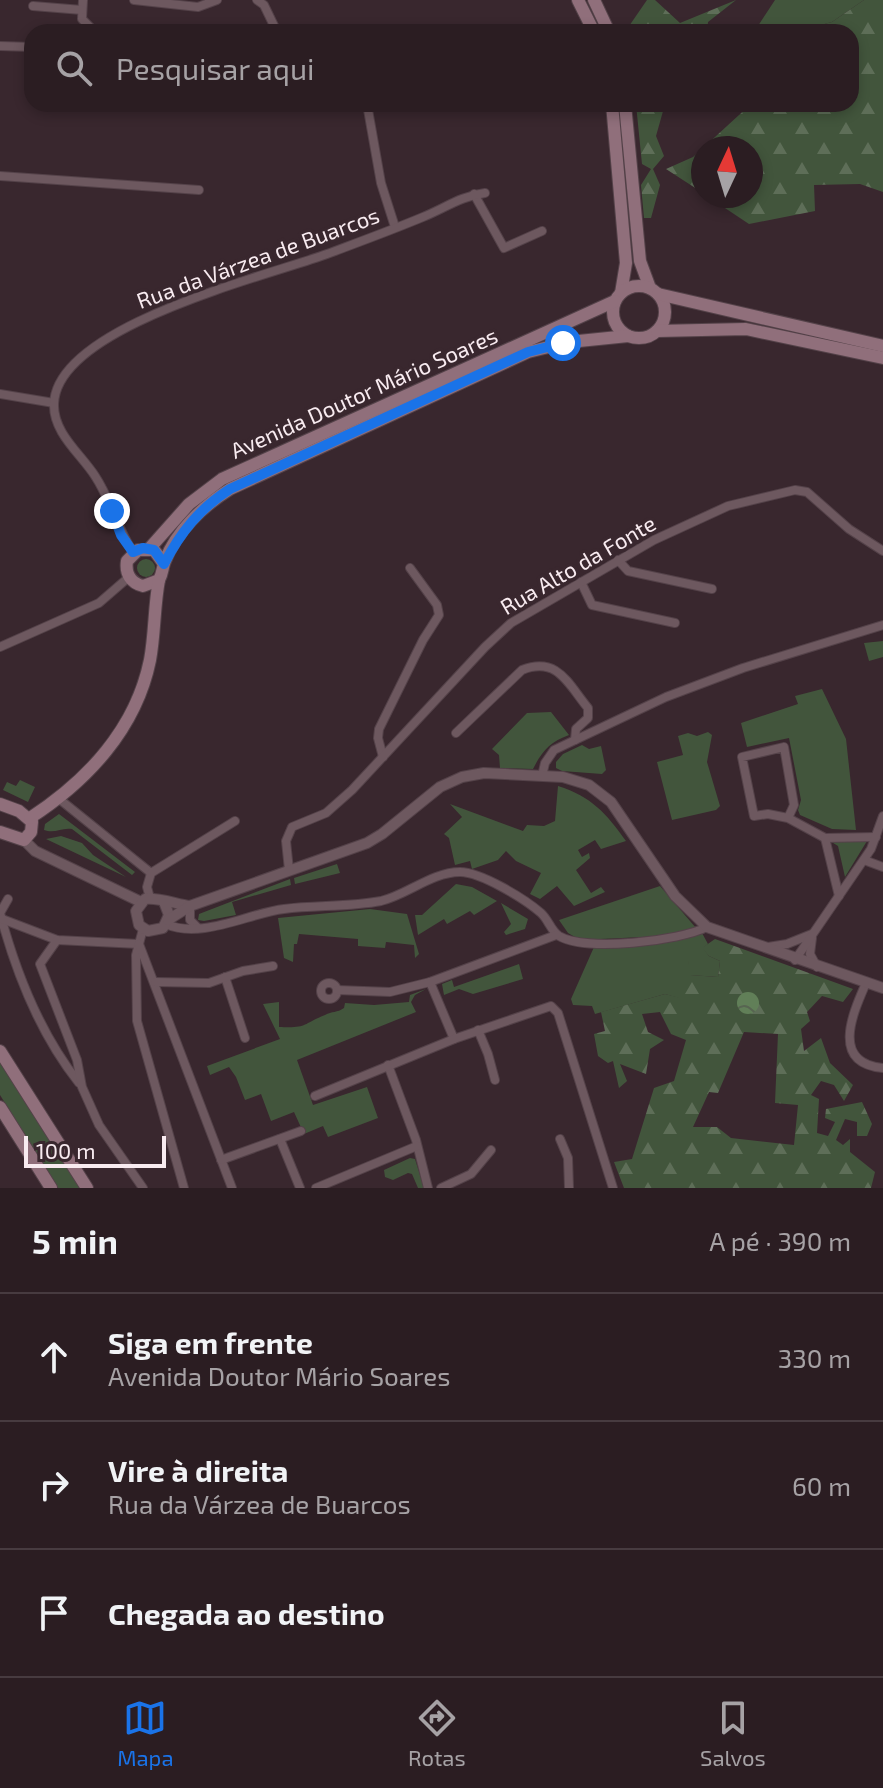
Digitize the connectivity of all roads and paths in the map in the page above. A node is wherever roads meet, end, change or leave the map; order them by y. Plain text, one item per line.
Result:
1 (83, 0) edge
2 (134, 0) edge
3 (217, 0) edge
4 (257, 0) edge
5 (578, 0) edge
6 (594, 0) edge
7 (33, 6) dead end
8 (82, 10) junction
9 (87, 24) edge
10 (273, 24) edge
11 (590, 24) edge
12 (605, 24) edge
13 (0, 46) edge
14 (24, 47) edge
15 (368, 112) edge
16 (613, 112) edge
17 (626, 112) edge
18 (0, 176) edge
19 (199, 190) dead end
20 (485, 193) dead end
21 (474, 194) junction
22 (395, 227) junction
23 (542, 231) dead end
24 (654, 291) junction
25 (618, 297) junction
26 (657, 331) junction
27 (628, 336) junction
28 (883, 346) edge
29 (883, 358) edge
30 (0, 394) edge
31 (54, 403) junction
32 (149, 549) junction
33 (883, 551) edge
34 (133, 552) junction
35 (618, 560) junction
36 (164, 564) junction
37 (410, 568) dead end
38 (159, 580) junction
39 (134, 581) junction
40 (581, 582) junction
41 (712, 589) dead end
42 (154, 604) junction
43 (675, 623) dead end
44 (883, 625) edge
45 (0, 647) edge
46 (456, 733) dead end
47 (575, 740) junction
48 (383, 757) junction
49 (542, 776) junction
50 (58, 798) junction
51 (0, 804) edge
52 (30, 818) junction
53 (788, 818) junction
54 (883, 819) edge
55 (235, 821) dead end
56 (0, 832) edge
57 (876, 837) junction
58 (825, 838) junction
59 (24, 840) junction
60 (864, 860) junction
61 (883, 867) edge
62 (289, 870) junction
63 (151, 873) junction
64 (839, 896) junction
65 (8, 899) dead end
66 (145, 900) junction
67 (164, 902) junction
68 (190, 906) junction
69 (2, 919) edge
70 (167, 922) junction
71 (707, 927) junction
72 (198, 928) junction
73 (143, 929) junction
74 (813, 933) junction
75 (556, 935) junction
76 (801, 939) junction
77 (57, 940) junction
78 (139, 944) junction
79 (758, 947) junction
80 (794, 959) junction
81 (273, 966) dead end
82 (818, 967) junction
83 (225, 977) junction
84 (155, 982) junction
85 (430, 982) junction
86 (866, 983) junction
87 (883, 988) edge
88 (337, 990) dead end
89 (478, 1030) junction
90 (245, 1038) dead end
91 (454, 1039) junction
92 (0, 1051) edge
93 (388, 1065) junction
94 (883, 1068) edge
95 (495, 1080) dead end
96 (82, 1087) junction
97 (315, 1096) dead end
98 (0, 1107) edge
99 (301, 1131) dead end
100 (280, 1139) junction
101 (560, 1139) dead end
102 (417, 1146) junction
103 (491, 1150) dead end
104 (221, 1160) junction
105 (328, 1186) edge
106 (51, 1188) edge
107 (87, 1188) edge
108 (143, 1188) edge
109 (184, 1188) edge
110 (232, 1188) edge
111 (300, 1188) edge
112 (316, 1188) edge
113 (428, 1188) edge
114 (441, 1188) edge
115 (569, 1188) edge
116 (613, 1188) edge

1 - 8 street
2 - 3 street
4 - 10 street
5 - 11 main road
6 - 12 main road
7 - 8 street
8 - 9 street
13 - 14 street
15 - 22 street
16 - 25 main road
17 - 24 main road
18 - 19 street
20 - 21 street, Rua da Várzea de Buarcos
21 - 22 street, Rua da Várzea de Buarcos
21 - 23 street
22 - 31 street, Rua da Várzea de Buarcos
24 - 25 main road
24 - 26 main road
24 - 28 main road
25 - 27 main road
25 - 32 main road, Avenida Doutor Mário Soares
26 - 27 main road
26 - 29 main road
27 - 36 main road, Avenida Doutor Mário Soares
30 - 31 street
31 - 34 street
32 - 34 main road
32 - 36 main road
33 - 35 street, Rua Alto da Fonte
34 - 39 main road
35 - 40 street, Rua Alto da Fonte
35 - 41 street
36 - 38 main road
37 - 48 street
38 - 39 main road
38 - 42 main road
39 - 42 main road
39 - 45 street
40 - 43 street
40 - 48 street, Rua Alto da Fonte
42 - 50 main road
44 - 47 street
46 - 47 street
47 - 49 street
48 - 62 street, Rua Alto da Fonte
49 - 62 street
49 - 71 street
50 - 52 main road
50 - 63 street
51 - 52 main road
52 - 59 main road
53 - 53 street
53 - 58 street
54 - 57 street
55 - 63 street
56 - 59 main road
57 - 58 street
57 - 60 street
58 - 64 street
59 - 66 street
60 - 61 street
60 - 64 street
62 - 68 street
63 - 66 street
64 - 74 street
65 - 69 street
66 - 67 street
66 - 73 street
67 - 68 street
67 - 70 street
68 - 70 street
68 - 72 street
69 - 77 street
69 - 96 street
70 - 72 street
70 - 73 street
71 - 75 street
71 - 79 street
72 - 75 street
73 - 78 street
74 - 76 street
74 - 80 street
74 - 82 street
75 - 85 street
76 - 79 street
76 - 80 street
77 - 78 street
77 - 96 street
78 - 84 street
78 - 109 street
79 - 80 street
80 - 82 street
81 - 83 street
82 - 86 street
83 - 84 street
83 - 90 street
84 - 104 street
85 - 88 street
85 - 91 street
86 - 87 street
86 - 94 street
89 - 91 street
89 - 95 street
89 - 116 street
91 - 93 street
92 - 107 main road
93 - 97 street
93 - 102 street
96 - 108 street
98 - 106 main road
99 - 100 street
100 - 104 street
100 - 111 street
101 - 115 street
102 - 105 street
102 - 113 street
103 - 114 street
104 - 110 street
105 - 112 street

